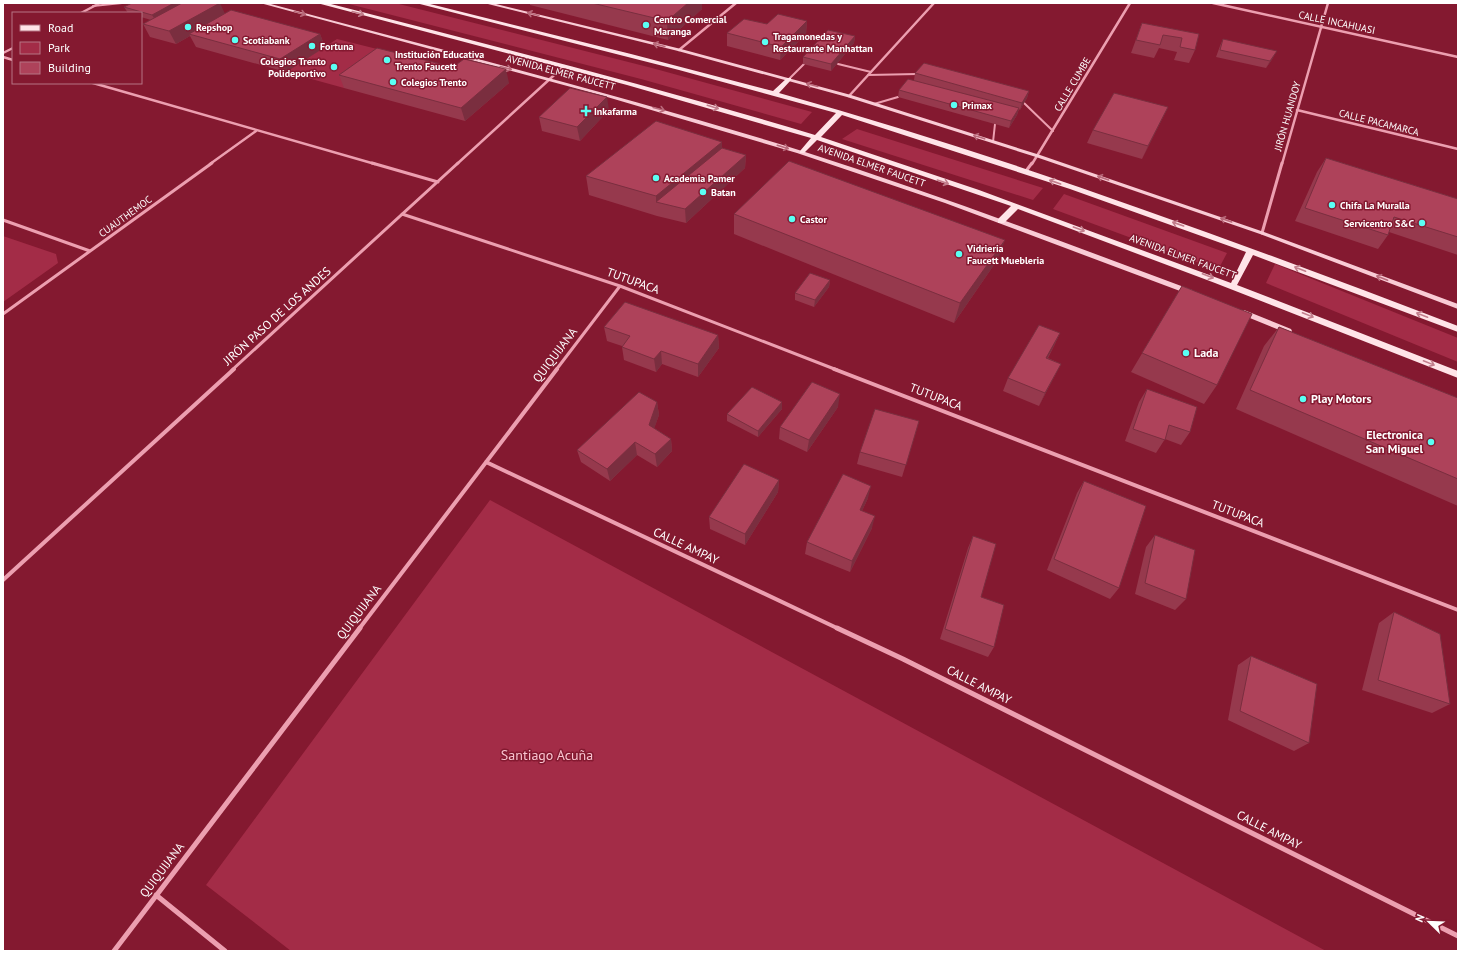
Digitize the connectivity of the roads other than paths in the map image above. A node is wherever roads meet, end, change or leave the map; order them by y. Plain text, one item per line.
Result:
1 (100, 3) edge
2 (122, 3) edge
3 (262, 3) edge
4 (320, 3) edge
5 (419, 3) edge
6 (486, 3) edge
7 (736, 3) edge
8 (934, 3) edge
9 (1130, 3) edge
10 (1213, 3) edge
11 (1328, 3) edge
12 (93, 6) junction
13 (82, 12) edge
14 (1321, 27) junction
15 (12, 48) edge
16 (679, 50) junction
17 (3, 53) edge
18 (1458, 57) edge
19 (804, 64) edge
20 (838, 64) edge
21 (564, 66) junction
22 (871, 72) junction
23 (919, 74) edge
24 (868, 76) junction
25 (789, 79) junction
26 (549, 80) junction
27 (95, 84) edge
28 (774, 94) junction
29 (849, 96) junction
30 (898, 97) dead end
31 (1024, 103) edge
32 (874, 104) junction
33 (1297, 110) junction
34 (840, 113) junction
35 (995, 124) edge
36 (256, 131) junction
37 (1052, 132) junction
38 (816, 138) junction
39 (993, 142) junction
40 (1458, 149) edge
41 (802, 152) junction
42 (1038, 156) junction
43 (1026, 171) junction
44 (438, 182) junction
45 (1016, 206) junction
46 (402, 214) junction
47 (3, 220) edge
48 (1002, 221) junction
49 (1262, 233) junction
50 (1251, 250) junction
51 (90, 251) junction
52 (620, 286) junction
53 (1233, 286) junction
54 (1194, 293) edge
55 (1458, 306) edge
56 (1238, 310) edge
57 (3, 314) edge
58 (1458, 329) edge
59 (1296, 334) edge
60 (1458, 375) edge
61 (486, 462) junction
62 (3, 580) edge
63 (1458, 610) edge
64 (156, 895) junction
65 (1458, 936) edge
66 (114, 951) edge
67 (225, 951) edge

1 - 12 street
2 - 12 lane
3 -> 26 main road, AVENIDA ELMER FAUCETT
4 -> 21 main road, AVENIDA ELMER FAUCETT
5 - 28 main road
16 -> 6 main road
7 - 16 street
8 - 22 street
9 - 37 street, CALLE CUMBE
10 - 14 street, CALLE INCAHUASI
11 - 14 street, JIRÓN HUANDOY
12 - 13 street
14 - 18 street, CALLE INCAHUASI
14 - 33 street, JIRÓN HUANDOY
15 - 17 street
16 - 25 main road
19 - 25 lane
20 - 22 lane
21 - 26 street, JIRÓN PASO DE LOS ANDES
21 -> 38 main road, AVENIDA ELMER FAUCETT
22 - 24 street
23 - 24 lane
24 - 29 street
25 - 28 main road
29 -> 25 main road
26 -> 41 main road, AVENIDA ELMER FAUCETT
26 - 44 street, JIRÓN PASO DE LOS ANDES
27 - 36 street
28 - 34 main road
29 - 32 main road
30 - 32 lane
31 - 37 lane
39 -> 32 main road
33 - 40 street, CALLE PACAMARCA
33 - 49 street, JIRÓN HUANDOY
34 - 38 main road
34 - 43 main road
35 - 39 lane
36 - 44 street
36 - 51 street, CUAUTHEMOC
37 - 42 street, CALLE CUMBE
38 - 41 main road
38 -> 45 main road, AVENIDA ELMER FAUCETT
39 - 42 main road
41 - 48 main road, AVENIDA ELMER FAUCETT
42 - 43 street, CALLE CUMBE
49 -> 42 main road
50 -> 43 main road
44 - 46 street, JIRÓN PASO DE LOS ANDES
45 - 48 main road
45 -> 53 main road, AVENIDA ELMER FAUCETT
46 - 52 street, TUTUPACA
46 - 62 street, JIRÓN PASO DE LOS ANDES
47 - 51 street
48 - 54 main road, AVENIDA ELMER FAUCETT
55 -> 49 main road
50 - 53 main road
58 -> 50 main road
51 - 57 street, CUAUTHEMOC
52 - 61 street, QUIQUIJANA
52 - 63 street, TUTUPACA
53 -> 60 main road, AVENIDA ELMER FAUCETT
56 - 59 main road
61 - 64 street, QUIQUIJANA
61 - 65 street, CALLE AMPAY
64 - 66 street, QUIQUIJANA
64 - 67 street

